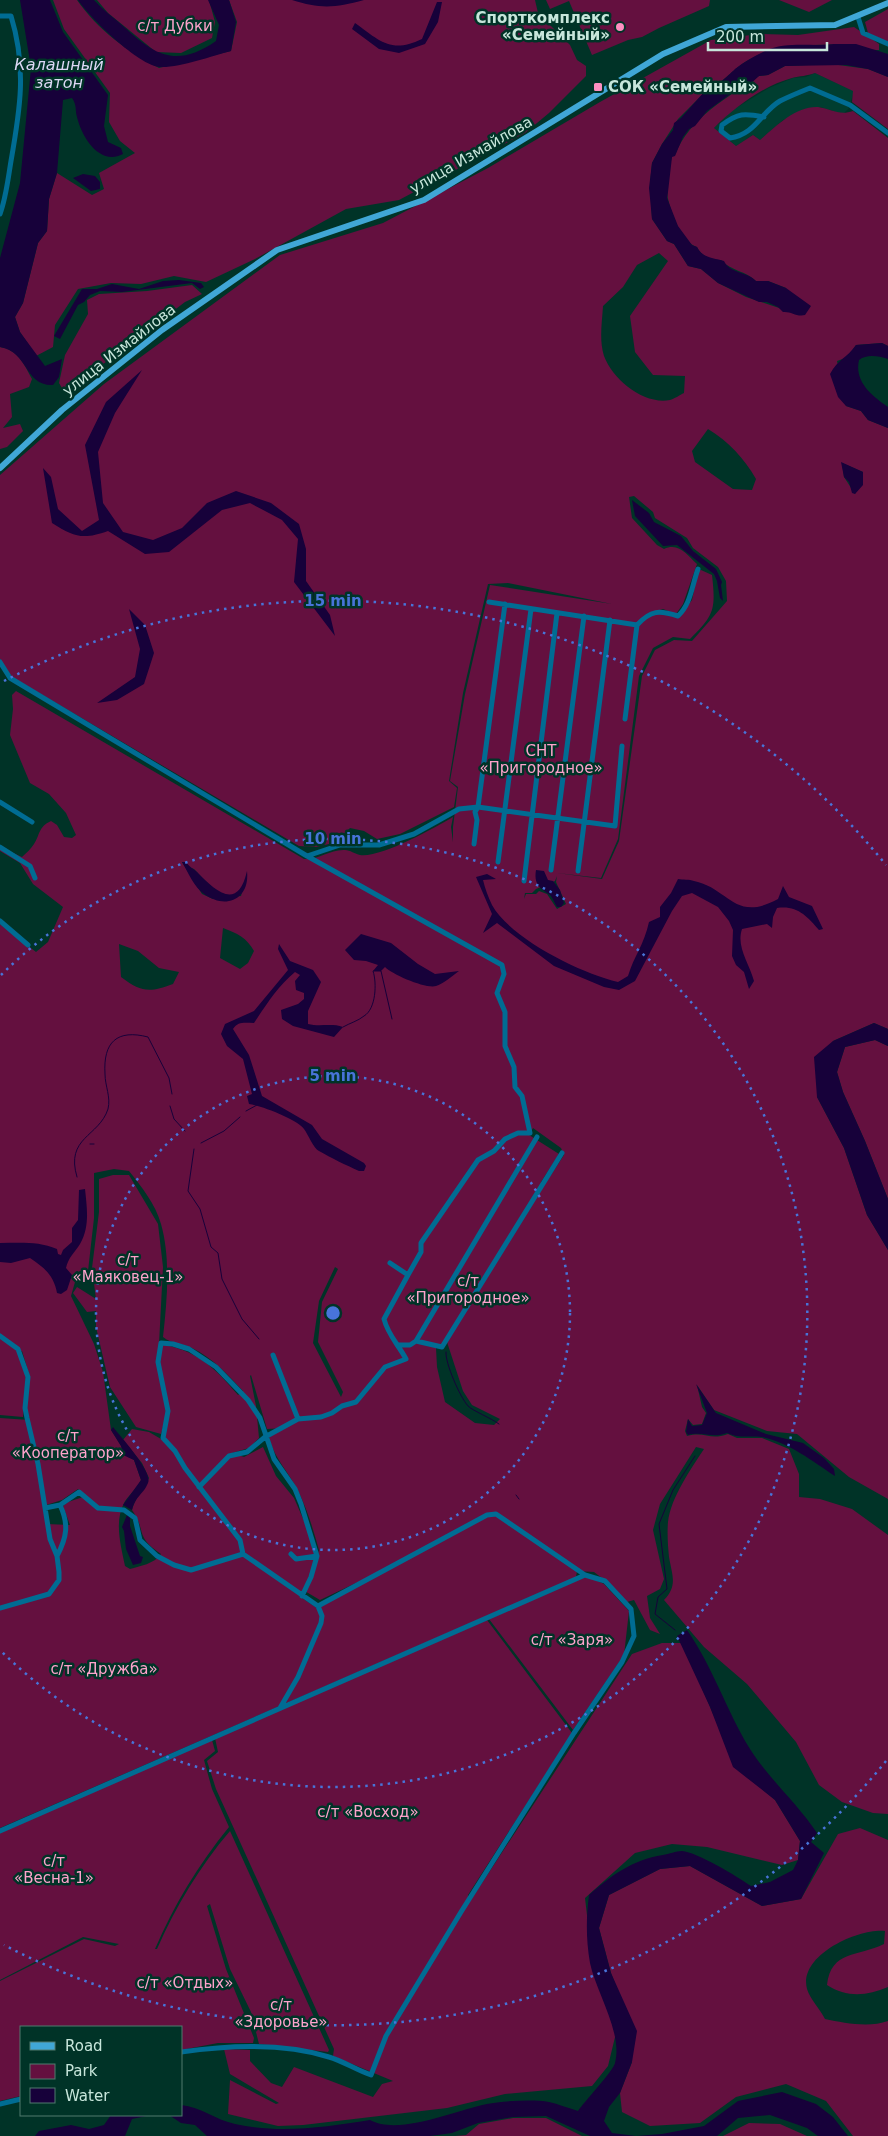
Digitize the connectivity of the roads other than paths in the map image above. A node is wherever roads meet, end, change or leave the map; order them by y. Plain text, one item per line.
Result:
1 (888, 3) edge
2 (0, 16) edge
3 (858, 18) junction
4 (888, 44) edge
5 (764, 117) junction
6 (888, 133) edge
7 (0, 214) edge
8 (0, 468) edge
9 (698, 569) dead end
10 (489, 602) dead end
11 (505, 604) junction
12 (531, 609) junction
13 (558, 612) junction
14 (584, 616) junction
15 (610, 620) junction
16 (637, 625) junction
17 (0, 662) edge
18 (625, 719) dead end
19 (622, 746) dead end
20 (0, 802) edge
21 (478, 807) junction
22 (505, 811) junction
23 (531, 814) junction
24 (558, 817) junction
25 (584, 821) junction
26 (32, 822) dead end
27 (474, 844) dead end
28 (0, 848) edge
29 (307, 856) junction
30 (498, 862) dead end
31 (551, 870) dead end
32 (578, 872) dead end
33 (35, 878) dead end
34 (524, 881) dead end
35 (0, 921) edge
36 (28, 945) dead end
37 (537, 1137) dead end
38 (562, 1153) dead end
39 (390, 1263) dead end
40 (408, 1275) junction
41 (0, 1336) edge
42 (416, 1340) junction
43 (399, 1345) junction
44 (273, 1355) dead end
45 (298, 1419) junction
46 (265, 1437) junction
47 (199, 1487) junction
48 (60, 1505) junction
49 (45, 1508) junction
50 (243, 1554) junction
51 (291, 1554) dead end
52 (57, 1556) junction
53 (317, 1556) junction
54 (585, 1575) junction
55 (302, 1596) junction
56 (318, 1606) junction
57 (0, 1608) edge
58 (280, 1708) junction
59 (0, 1831) edge
60 (182, 2052) edge
61 (20, 2099) edge
62 (0, 2104) edge

1 - 3 main road, улица Измайлова
2 - 7 street
3 - 4 street
3 - 8 main road, улица Измайлова
5 - 5 street
5 - 6 street
9 - 16 street
10 - 11 street
11 - 12 street
11 - 21 street
12 - 13 street
12 - 22 street
13 - 14 street
13 - 23 street
14 - 15 street
14 - 24 street
15 - 16 street
15 - 25 street
16 - 18 street
17 - 29 street
19 - 25 street
20 - 26 street
21 - 22 street
21 - 27 street
21 - 29 street
22 - 23 street
22 - 30 street
23 - 24 street
23 - 34 street
24 - 25 street
24 - 31 street
25 - 32 street
28 - 33 street
29 - 40 street
35 - 36 street
37 - 42 street
38 - 42 street
39 - 40 street
40 - 43 street
41 - 49 street
42 - 43 street
43 - 45 street
44 - 45 street
45 - 46 street
46 - 47 street
46 - 47 street
46 - 53 street
47 - 50 street
48 - 49 street
48 - 50 street
48 - 52 street
49 - 52 street
50 - 55 street
51 - 53 street
52 - 57 street
53 - 55 street
54 - 56 street
54 - 58 street
54 - 60 street
55 - 56 street
56 - 58 street
58 - 59 street
61 - 62 street

